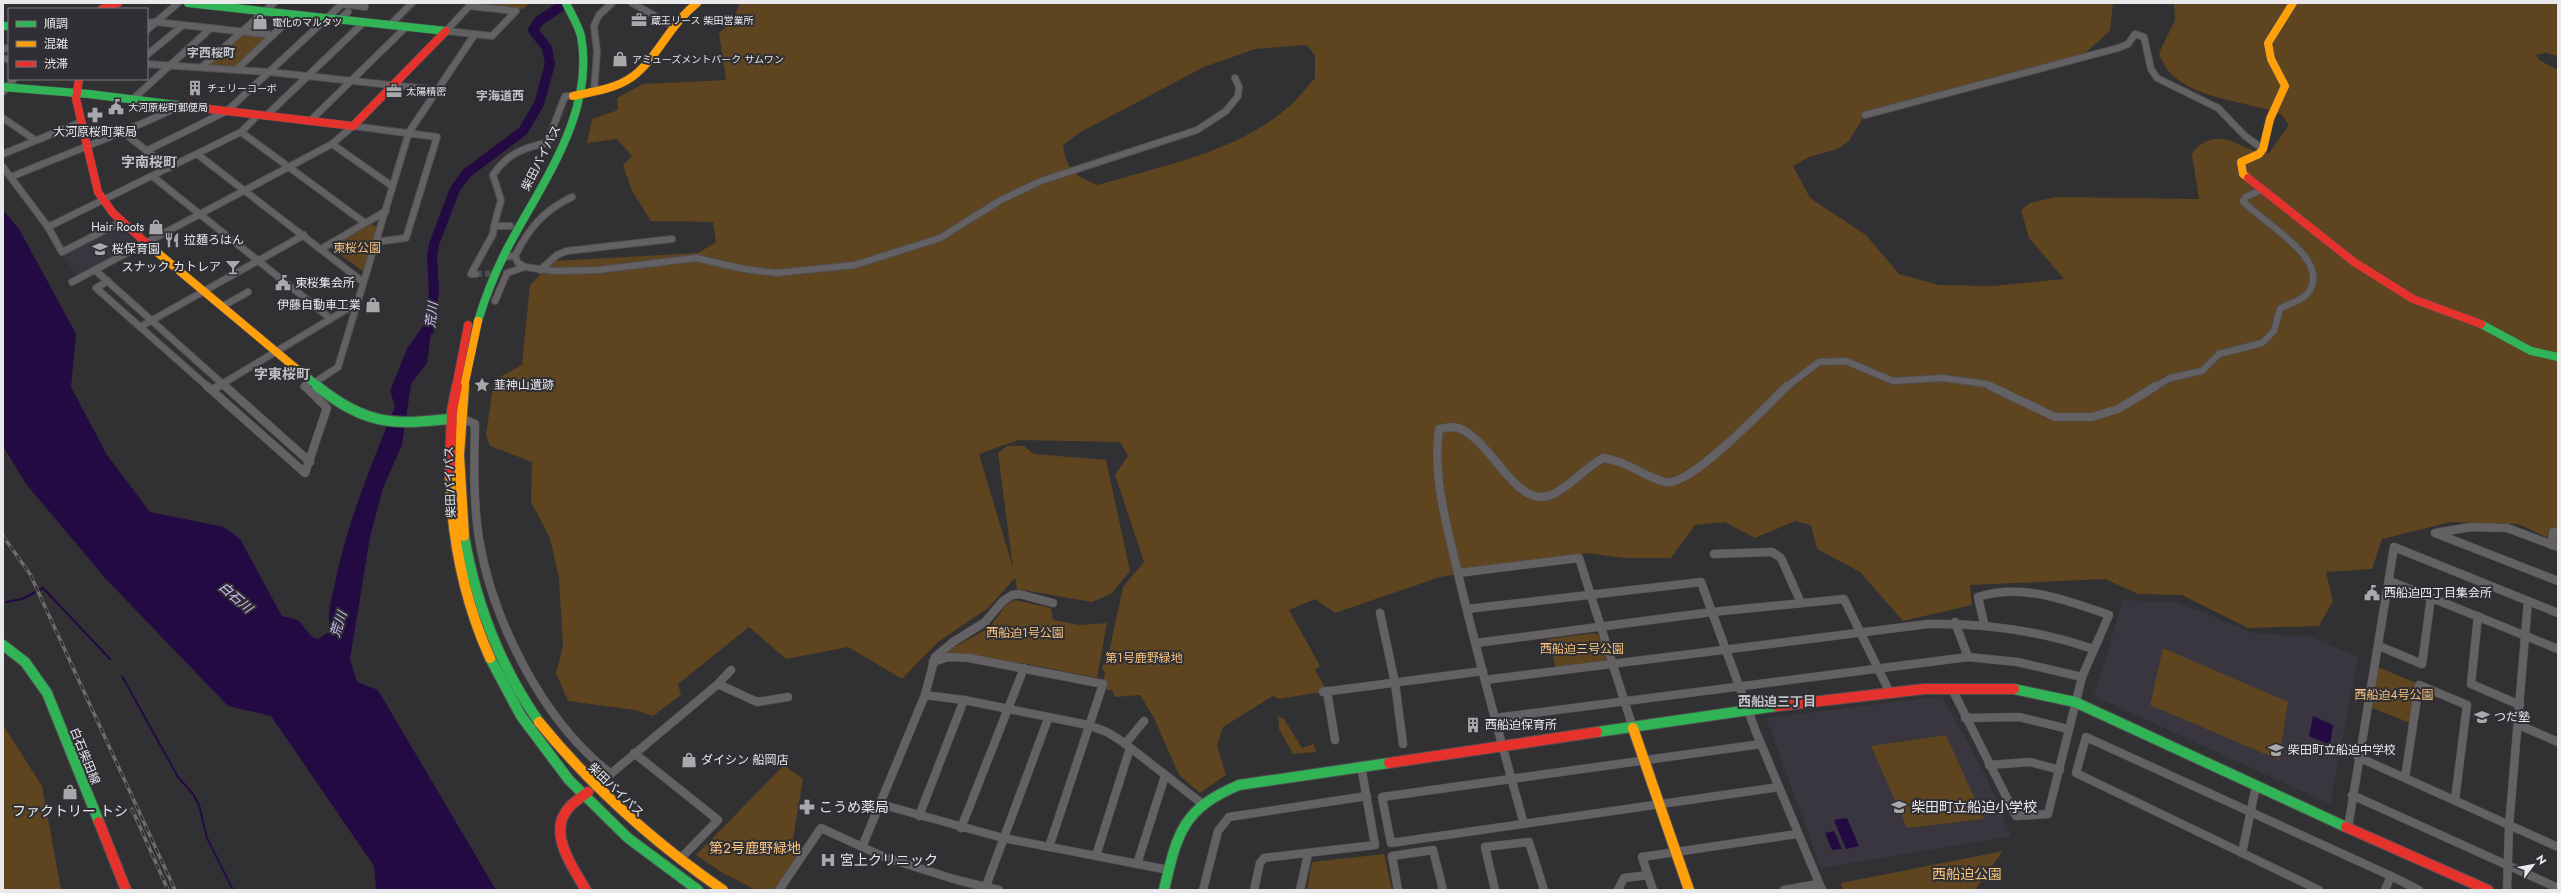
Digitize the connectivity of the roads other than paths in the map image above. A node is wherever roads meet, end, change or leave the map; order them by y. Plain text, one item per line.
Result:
1 (118, 3) edge
2 (178, 3) edge
3 (188, 3) edge
4 (274, 3) edge
5 (412, 3) edge
6 (558, 3) edge
7 (566, 3) edge
8 (612, 3) edge
9 (632, 3) edge
10 (697, 3) edge
11 (2293, 3) edge
12 (343, 4) edge
13 (471, 5) edge
14 (365, 7) dead end
15 (105, 8) edge
16 (264, 12) junction
17 (348, 12) dead end
18 (294, 15) junction
19 (327, 18) junction
20 (339, 20) junction
21 (156, 22) junction
22 (364, 22) junction
23 (148, 23) edge
24 (183, 25) junction
25 (390, 25) junction
26 (671, 25) junction
27 (406, 27) junction
28 (211, 28) junction
29 (148, 29) edge
30 (446, 31) junction
31 (242, 32) junction
32 (475, 34) junction
33 (273, 35) junction
34 (148, 54) edge
35 (148, 64) edge
36 (169, 66) junction
37 (202, 67) junction
38 (236, 70) junction
39 (269, 72) junction
40 (308, 76) junction
41 (1235, 78) dead end
42 (13, 80) edge
43 (79, 80) edge
44 (351, 81) junction
45 (393, 85) junction
46 (4, 89) edge
47 (438, 90) junction
48 (594, 92) junction
49 (75, 94) junction
50 (577, 95) junction
51 (133, 99) junction
52 (180, 106) junction
53 (227, 111) junction
54 (1865, 115) dead end
55 (262, 116) junction
56 (3, 118) edge
57 (310, 121) junction
58 (80, 122) junction
59 (353, 126) junction
60 (241, 132) junction
61 (409, 132) junction
62 (124, 133) junction
63 (35, 140) junction
64 (332, 144) junction
65 (86, 146) junction
66 (2263, 149) junction
67 (146, 150) junction
68 (3, 154) edge
69 (197, 154) junction
70 (3, 167) edge
71 (289, 167) junction
72 (169, 168) junction
73 (152, 176) junction
74 (11, 177) junction
75 (392, 186) junction
76 (245, 190) junction
77 (2261, 190) junction
78 (572, 196) dead end
79 (103, 202) junction
80 (386, 211) junction
81 (200, 214) junction
82 (121, 222) junction
83 (365, 223) junction
84 (494, 226) junction
85 (510, 226) junction
86 (48, 227) junction
87 (304, 235) junction
88 (672, 239) dead end
89 (375, 242) junction
90 (146, 243) junction
91 (321, 249) junction
92 (515, 256) junction
93 (503, 257) junction
94 (258, 261) junction
95 (525, 267) junction
96 (95, 270) junction
97 (540, 270) junction
98 (476, 274) dead end
99 (108, 281) junction
100 (72, 282) dead end
101 (363, 282) junction
102 (205, 292) junction
103 (248, 292) dead end
104 (495, 301) dead end
105 (357, 303) junction
106 (223, 306) junction
107 (331, 319) junction
108 (152, 321) junction
109 (140, 327) junction
110 (277, 351) junction
111 (2558, 357) edge
112 (312, 382) junction
113 (223, 384) junction
114 (212, 390) junction
115 (461, 418) junction
116 (451, 419) junction
117 (271, 427) junction
118 (261, 434) junction
119 (310, 462) junction
120 (2558, 532) edge
121 (2555, 546) edge
122 (1714, 554) dead end
123 (1458, 573) junction
124 (2390, 581) junction
125 (2558, 581) edge
126 (1589, 594) junction
127 (2431, 597) junction
128 (2528, 601) junction
129 (1053, 603) dead end
130 (1801, 603) junction
131 (1467, 609) junction
132 (1712, 612) junction
133 (1380, 613) dead end
134 (2558, 613) edge
135 (2478, 616) junction
136 (1955, 622) junction
137 (1984, 623) junction
138 (1600, 629) junction
139 (1861, 632) junction
140 (2526, 635) junction
141 (1476, 643) junction
142 (3, 645) edge
143 (2379, 646) junction
144 (2558, 648) edge
145 (1726, 649) junction
146 (2093, 649) junction
147 (1968, 657) junction
148 (933, 662) junction
149 (1612, 664) junction
150 (1024, 668) junction
151 (1879, 668) junction
152 (731, 670) dead end
153 (1483, 672) junction
154 (2082, 677) junction
155 (1486, 680) junction
156 (1395, 683) junction
157 (718, 684) junction
158 (1739, 685) junction
159 (1952, 688) junction
160 (925, 694) junction
161 (1890, 694) junction
162 (788, 697) dead end
163 (964, 700) junction
164 (1624, 701) junction
165 (2075, 702) junction
166 (2520, 705) junction
167 (1007, 710) junction
168 (1748, 710) junction
169 (1495, 718) junction
170 (1965, 718) junction
171 (1048, 719) junction
172 (1144, 721) dead end
173 (1088, 725) junction
174 (2519, 725) junction
175 (1633, 728) junction
176 (2068, 729) junction
177 (1334, 740) dead end
178 (2558, 742) edge
179 (1403, 744) dead end
180 (1761, 744) junction
181 (1502, 745) junction
182 (1128, 746) junction
183 (634, 753) junction
184 (2358, 757) junction
185 (1644, 760) junction
186 (1989, 764) junction
187 (1361, 766) junction
188 (2060, 770) junction
189 (610, 773) junction
190 (1164, 776) junction
191 (1511, 777) junction
192 (2405, 778) junction
193 (2256, 786) junction
194 (1779, 787) junction
195 (593, 788) junction
196 (1367, 796) junction
197 (2352, 796) junction
198 (582, 797) junction
199 (2455, 800) junction
200 (1200, 802) junction
201 (880, 804) junction
202 (1660, 806) junction
203 (2250, 813) junction
204 (919, 816) junction
205 (1524, 824) junction
206 (2509, 826) junction
207 (961, 828) junction
208 (2348, 828) junction
209 (1797, 834) junction
210 (1003, 838) junction
211 (862, 847) junction
212 (1049, 847) junction
213 (2558, 847) edge
214 (1676, 852) junction
215 (2242, 853) junction
216 (1308, 854) junction
217 (1096, 856) junction
218 (679, 860) junction
219 (1137, 864) junction
220 (2508, 864) junction
221 (1169, 870) junction
222 (1648, 876) junction
223 (2391, 876) junction
224 (986, 886) junction
225 (1820, 887) edge
226 (2558, 888) edge
227 (126, 890) edge
228 (586, 890) edge
229 (698, 890) edge
230 (723, 890) edge
231 (779, 890) edge
232 (998, 890) edge
233 (1164, 890) edge
234 (1203, 890) edge
235 (1254, 890) edge
236 (1300, 890) edge
237 (1398, 890) edge
238 (1443, 890) edge
239 (1495, 890) edge
240 (1544, 890) edge
241 (1618, 890) edge
242 (1653, 890) edge
243 (1689, 890) edge
244 (1784, 890) edge
245 (2319, 890) edge
246 (2385, 890) edge
247 (2419, 890) edge
248 (2488, 890) edge
249 (2507, 890) edge

1 - 15 main road
2 - 21 street
3 - 16 main road
4 - 16 street
5 - 25 street
6 - 50 main road, 柴田バイパス
7 - 50 main road, 柴田バイパス
8 - 48 street
9 - 26 street
10 - 26 main road
11 - 66 main road
12 - 14 street
12 - 19 street
13 - 30 street
13 - 32 street
16 - 18 main road
16 - 31 street
17 - 20 street
18 - 19 main road
18 - 33 street
19 - 20 main road
19 - 39 street
20 - 22 main road
21 - 23 street
21 - 24 street
21 - 29 street
22 - 25 main road
22 - 40 street
24 - 28 street
24 - 34 street
25 - 27 main road
26 - 48 main road
27 - 30 main road
27 - 44 street
28 - 31 street
28 - 36 street
30 - 32 street
30 - 45 main road
31 - 33 street
31 - 37 street
32 - 47 street
33 - 38 street
35 - 36 street
36 - 37 street
36 - 51 street
37 - 38 street
38 - 39 street
39 - 40 street
39 - 53 street
40 - 44 street
40 - 55 street
41 - 97 street
42 - 46 street
43 - 49 main road
44 - 45 street
44 - 57 street
45 - 47 street
45 - 59 main road
46 - 49 main road
47 - 61 street
48 - 50 main road
49 - 51 main road
49 - 58 main road
50 - 84 street
50 - 85 main road, 柴田バイパス
50 - 93 main road, 柴田バイパス
51 - 52 main road
52 - 53 main road
52 - 62 street
53 - 55 main road
53 - 67 street
54 - 66 street
55 - 57 main road
55 - 60 street
56 - 63 street
57 - 59 main road
58 - 63 street
58 - 65 main road
59 - 61 street
59 - 64 street
60 - 69 street
60 - 71 street
61 - 75 street
61 - 89 street
62 - 65 street
62 - 67 street
63 - 68 street
64 - 71 street
64 - 75 street
65 - 74 street
65 - 79 main road
66 - 77 main road
67 - 72 street
69 - 72 street
69 - 76 street
70 - 74 street
71 - 76 street
71 - 83 street
72 - 73 street
73 - 79 street
73 - 81 street
74 - 86 street
75 - 80 street
76 - 81 street
76 - 87 street
77 - 111 main road
77 - 123 street
78 - 92 street
79 - 82 main road
79 - 86 street
80 - 83 street
80 - 89 street
81 - 90 street
81 - 94 street
82 - 86 street
82 - 90 main road
83 - 91 street
84 - 85 street
84 - 98 street
85 - 116 main road, 柴田バイパス
87 - 91 street
87 - 94 street
88 - 97 street
89 - 101 street
90 - 96 street
90 - 102 main road
91 - 101 street
92 - 93 street
92 - 95 street
93 - 115 main road, 柴田バイパス
94 - 102 street
94 - 107 street
95 - 97 street
95 - 104 street
96 - 99 street
96 - 100 street
99 - 108 street
99 - 109 street
101 - 105 street
102 - 106 main road
102 - 108 street
103 - 106 street
105 - 107 street
105 - 112 street
106 - 110 main road
107 - 110 street
108 - 109 street
108 - 113 street
109 - 114 street
110 - 112 main road
110 - 113 street
112 - 116 main road
112 - 119 street
113 - 114 street
113 - 117 street
114 - 118 street
115 - 116 main road
115 - 189 street
115 - 195 main road, 柴田バイパス
116 - 198 main road, 柴田バイパス
117 - 118 street
117 - 119 street
118 - 119 street
120 - 121 street
121 - 125 street
122 - 130 street
123 - 126 street
123 - 131 street
124 - 127 street
124 - 128 street
124 - 143 street
126 - 131 street
126 - 132 street
126 - 138 street
127 - 135 street
127 - 143 street
128 - 134 street
128 - 140 street
129 - 148 street
130 - 132 street
130 - 139 street
131 - 141 street
132 - 138 street
132 - 145 street
133 - 156 street
135 - 140 street
135 - 166 street
136 - 137 street
136 - 139 street
136 - 147 street
137 - 146 street
137 - 146 street
138 - 141 street
138 - 149 street
139 - 145 street
139 - 151 street
140 - 144 street
140 - 166 street
141 - 153 street
142 - 227 main road, 白石柴田線
143 - 184 street
145 - 149 street
145 - 158 street
146 - 154 street
147 - 151 street
147 - 154 street
148 - 150 street
148 - 160 street
149 - 155 street
149 - 164 street
150 - 167 street
150 - 173 street
151 - 158 street
151 - 161 street
152 - 157 street
153 - 155 street
153 - 156 street
154 - 165 street
155 - 169 street
156 - 177 street
156 - 179 street
157 - 162 street
157 - 183 street
158 - 164 street
158 - 168 street
159 - 161 main road
159 - 165 main road
159 - 170 street
160 - 163 street
160 - 201 street
161 - 168 main road
163 - 167 street
163 - 204 street
164 - 169 street
164 - 175 street
165 - 176 street
165 - 193 main road
166 - 174 street
167 - 171 street
167 - 207 street
168 - 175 main road
168 - 180 street
169 - 181 street
170 - 176 street
170 - 186 street
171 - 173 street
171 - 210 street
172 - 182 street
173 - 182 street
173 - 212 street
174 - 178 street
174 - 206 street
175 - 181 main road
175 - 185 main road
176 - 188 street
180 - 185 street
180 - 194 street
181 - 187 main road
181 - 191 street
182 - 190 street
182 - 217 street
183 - 189 street
183 - 218 street
184 - 192 street
184 - 197 street
185 - 191 street
185 - 202 main road
186 - 188 street
186 - 188 street
187 - 196 street
187 - 200 main road
189 - 195 street
190 - 200 street
190 - 219 street
191 - 205 street
191 - 205 street
192 - 199 street
192 - 199 street
193 - 203 street
193 - 208 main road
194 - 202 street
194 - 209 street
195 - 198 main road
195 - 218 main road, 柴田バイパス
196 - 216 street
196 - 234 street
197 - 208 street
197 - 220 street
198 - 228 main road
198 - 229 main road, 柴田バイパス
199 - 206 street
200 - 221 main road
201 - 204 street
201 - 211 street
202 - 205 street
202 - 214 main road
203 - 215 street
203 - 215 street
203 - 223 street
204 - 207 street
206 - 213 street
206 - 220 street
207 - 210 street
208 - 248 main road
209 - 214 street
209 - 225 street
210 - 212 street
210 - 224 street
211 - 224 street
211 - 231 street
212 - 217 street
214 - 222 street
214 - 243 main road
215 - 245 street
216 - 235 street
216 - 236 street
217 - 219 street
218 - 230 main road, 柴田バイパス
219 - 221 street
220 - 226 street
220 - 249 street
221 - 233 main road
222 - 241 street
222 - 242 street
223 - 246 street
223 - 247 street
224 - 232 street
225 - 244 street
237 - 238 street
239 - 240 street

